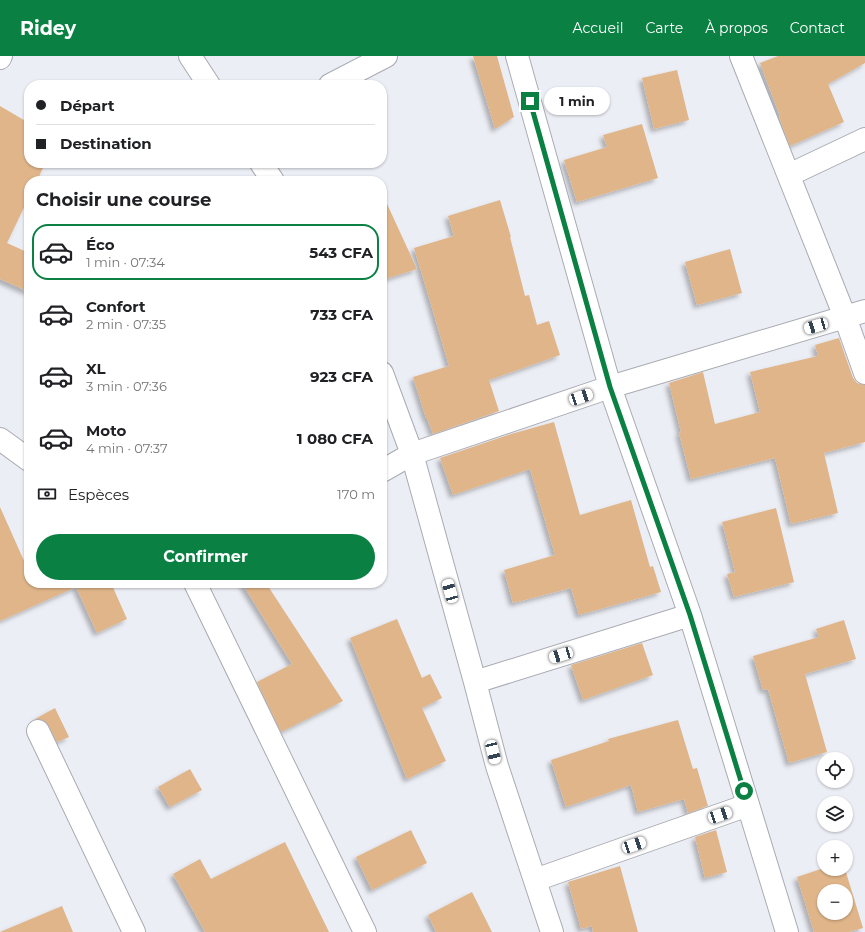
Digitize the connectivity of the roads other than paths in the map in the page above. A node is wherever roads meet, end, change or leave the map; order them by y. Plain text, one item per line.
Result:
1 (190, 56) edge
2 (386, 56) edge
3 (517, 56) edge
4 (741, 56) edge
5 (205, 80) edge
6 (340, 80) edge
7 (865, 139) edge
8 (789, 175) junction
9 (855, 314) edge
10 (865, 373) edge
11 (387, 386) edge
12 (610, 387) junction
13 (0, 439) edge
14 (412, 454) junction
15 (24, 456) edge
16 (387, 468) edge
17 (198, 588) edge
18 (690, 615) junction
19 (475, 682) junction
20 (38, 731) dead end
21 (748, 805) junction
22 (535, 880) junction
23 (134, 932) edge
24 (365, 932) edge
25 (552, 932) edge
26 (787, 932) edge

1 - 5 street
2 - 6 street
3 - 12 street
4 - 8 street
7 - 8 street
8 - 9 street
9 - 10 street
9 - 12 street
11 - 14 street
12 - 14 street
12 - 18 street
13 - 15 street
14 - 16 street
14 - 19 street
17 - 24 street
18 - 19 street
18 - 21 street
19 - 22 street
20 - 23 street
21 - 22 street
21 - 26 street
22 - 25 street

